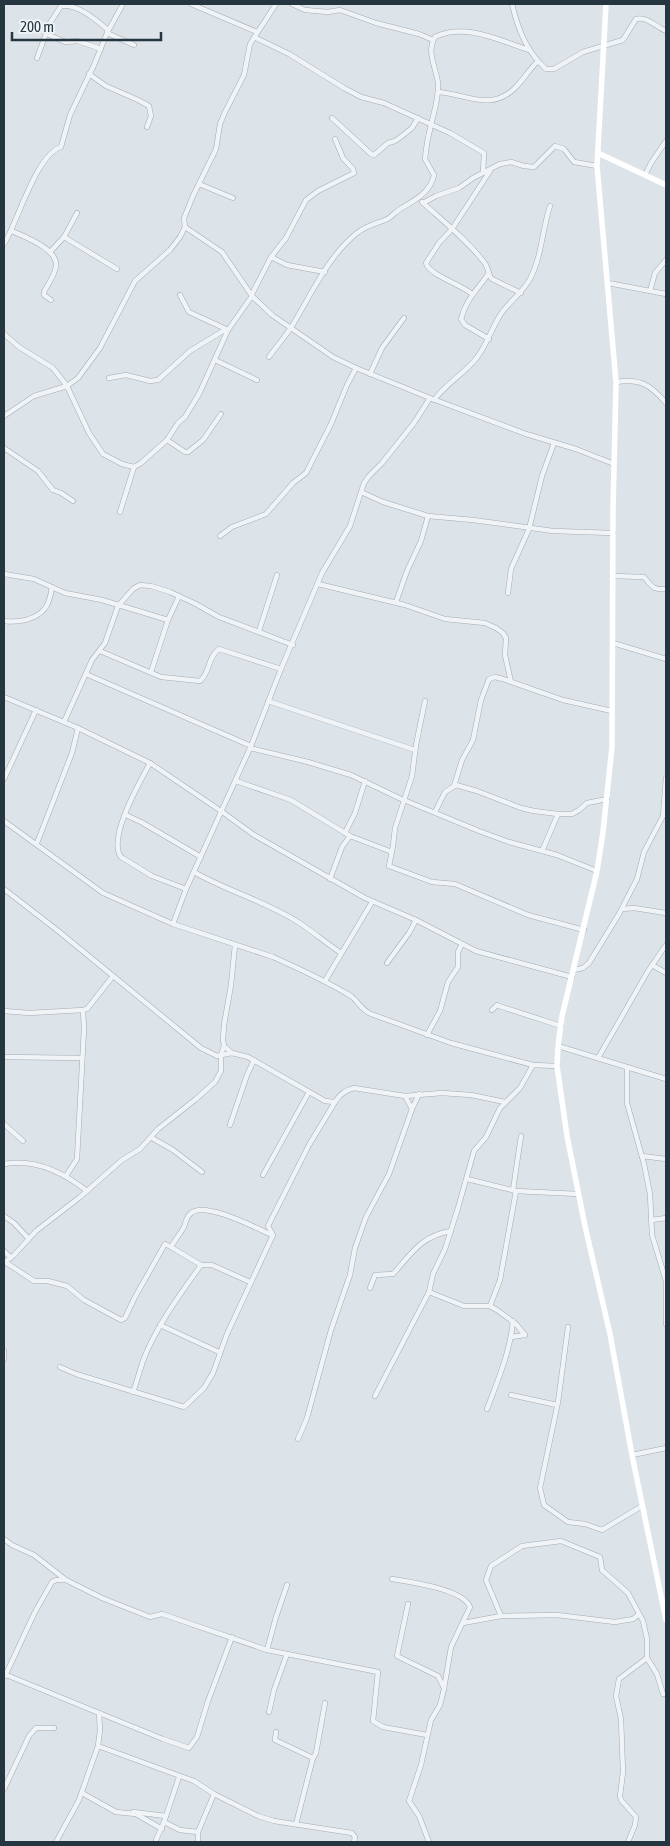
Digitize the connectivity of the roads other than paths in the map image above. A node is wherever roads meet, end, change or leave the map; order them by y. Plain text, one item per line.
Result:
1 (123, 4) edge
2 (191, 4) edge
3 (276, 4) edge
4 (292, 4) edge
5 (512, 4) edge
6 (606, 4) edge
7 (666, 31) edge
8 (107, 32) junction
9 (47, 34) junction
10 (255, 35) junction
11 (433, 40) junction
12 (134, 45) dead end
13 (604, 46) junction
14 (100, 49) junction
15 (529, 50) junction
16 (37, 58) dead end
17 (537, 62) junction
18 (89, 74) junction
19 (438, 92) junction
20 (332, 118) dead end
21 (418, 118) junction
22 (431, 124) junction
23 (146, 127) dead end
24 (335, 139) dead end
25 (666, 141) edge
26 (598, 153) junction
27 (597, 166) junction
28 (491, 170) junction
29 (483, 173) junction
30 (645, 175) junction
31 (199, 184) junction
32 (666, 185) edge
33 (233, 198) dead end
34 (418, 198) junction
35 (423, 203) junction
36 (550, 206) dead end
37 (77, 213) dead end
38 (185, 227) junction
39 (452, 229) junction
40 (12, 231) junction
41 (64, 237) junction
42 (4, 244) edge
43 (50, 252) junction
44 (272, 257) junction
45 (666, 260) edge
46 (117, 269) dead end
47 (325, 272) junction
48 (489, 273) junction
49 (608, 283) junction
50 (650, 292) junction
51 (521, 293) junction
52 (472, 294) junction
53 (666, 294) edge
54 (180, 295) dead end
55 (252, 295) junction
56 (51, 300) dead end
57 (404, 318) dead end
58 (291, 328) junction
59 (228, 330) junction
60 (4, 334) edge
61 (489, 339) junction
62 (269, 357) dead end
63 (215, 360) junction
64 (356, 368) junction
65 (370, 374) junction
66 (109, 378) dead end
67 (257, 380) dead end
68 (616, 382) junction
69 (67, 386) junction
70 (432, 399) junction
71 (666, 402) edge
72 (221, 414) dead end
73 (4, 416) edge
74 (167, 440) junction
75 (554, 443) junction
76 (4, 448) edge
77 (614, 464) junction
78 (134, 467) junction
79 (361, 492) junction
80 (72, 501) dead end
81 (120, 512) dead end
82 (428, 516) junction
83 (529, 529) junction
84 (613, 533) junction
85 (220, 536) dead end
86 (4, 574) edge
87 (277, 575) dead end
88 (613, 576) junction
89 (318, 584) junction
90 (52, 588) junction
91 (666, 589) edge
92 (508, 593) dead end
93 (178, 596) junction
94 (396, 602) junction
95 (118, 606) junction
96 (168, 620) junction
97 (4, 621) edge
98 (259, 632) junction
99 (612, 643) junction
100 (293, 645) junction
101 (100, 651) junction
102 (666, 659) edge
103 (281, 669) junction
104 (151, 672) junction
105 (86, 674) junction
106 (511, 682) junction
107 (4, 697) edge
108 (268, 701) junction
109 (425, 701) dead end
110 (36, 710) junction
111 (612, 711) junction
112 (64, 722) junction
113 (78, 728) junction
114 (251, 747) junction
115 (415, 750) junction
116 (150, 763) junction
117 (666, 778) edge
118 (4, 779) edge
119 (236, 781) junction
120 (365, 781) junction
121 (454, 786) junction
122 (607, 799) junction
123 (405, 800) junction
124 (221, 811) junction
125 (435, 812) junction
126 (558, 814) junction
127 (126, 815) junction
128 (664, 819) edge
129 (4, 821) edge
130 (345, 832) junction
131 (350, 836) junction
132 (37, 843) junction
133 (542, 851) junction
134 (392, 852) junction
135 (201, 857) junction
136 (597, 871) junction
137 (194, 872) junction
138 (330, 879) junction
139 (4, 889) edge
140 (186, 889) junction
141 (372, 902) junction
142 (622, 909) junction
143 (666, 913) edge
144 (416, 920) junction
145 (173, 924) junction
146 (584, 930) junction
147 (462, 944) junction
148 (666, 944) edge
149 (235, 945) junction
150 (341, 953) junction
151 (387, 963) dead end
152 (652, 965) junction
153 (574, 970) junction
154 (666, 973) edge
155 (113, 976) junction
156 (572, 976) junction
157 (325, 981) junction
158 (83, 1010) junction
159 (492, 1010) dead end
160 (4, 1011) edge
161 (561, 1026) junction
162 (427, 1035) junction
163 (224, 1046) junction
164 (558, 1046) junction
165 (232, 1053) junction
166 (221, 1055) junction
167 (4, 1057) edge
168 (82, 1058) junction
169 (598, 1058) junction
170 (254, 1060) junction
171 (533, 1065) junction
172 (557, 1066) junction
173 (628, 1067) junction
174 (666, 1079) edge
175 (309, 1092) junction
176 (419, 1094) junction
177 (405, 1096) junction
178 (326, 1101) junction
179 (335, 1102) junction
180 (505, 1102) junction
181 (412, 1109) junction
182 (328, 1114) junction
183 (4, 1124) edge
184 (230, 1124) dead end
185 (521, 1136) dead end
186 (152, 1138) junction
187 (23, 1141) dead end
188 (642, 1156) junction
189 (666, 1159) edge
190 (4, 1164) edge
191 (202, 1172) dead end
192 (263, 1175) dead end
193 (66, 1176) junction
194 (467, 1179) junction
195 (87, 1191) junction
196 (515, 1191) junction
197 (578, 1194) junction
198 (4, 1216) edge
199 (666, 1218) edge
200 (652, 1220) junction
201 (451, 1231) junction
202 (273, 1235) junction
203 (29, 1238) junction
204 (170, 1247) junction
205 (4, 1251) edge
206 (11, 1258) junction
207 (4, 1262) edge
208 (201, 1265) junction
209 (666, 1281) edge
210 (250, 1282) junction
211 (370, 1288) dead end
212 (429, 1292) junction
213 (490, 1306) junction
214 (513, 1321) junction
215 (666, 1324) edge
216 (160, 1325) junction
217 (568, 1327) dead end
218 (511, 1337) junction
219 (4, 1351) edge
220 (219, 1352) junction
221 (4, 1359) edge
222 (60, 1367) dead end
223 (134, 1392) junction
224 (511, 1395) dead end
225 (376, 1396) dead end
226 (557, 1405) junction
227 (487, 1408) dead end
228 (298, 1439) dead end
229 (666, 1448) edge
230 (632, 1455) junction
231 (642, 1506) junction
232 (4, 1539) edge
233 (392, 1578) dead end
234 (66, 1580) junction
235 (287, 1586) dead end
236 (408, 1604) dead end
237 (638, 1615) junction
238 (501, 1616) junction
239 (666, 1617) edge
240 (462, 1623) junction
241 (232, 1638) junction
242 (267, 1650) junction
243 (287, 1654) junction
244 (647, 1658) junction
245 (4, 1675) edge
246 (444, 1689) junction
247 (666, 1694) edge
248 (325, 1703) dead end
249 (269, 1712) dead end
250 (99, 1713) junction
251 (54, 1728) dead end
252 (276, 1732) dead end
253 (427, 1735) junction
254 (98, 1746) junction
255 (313, 1758) junction
256 (179, 1776) junction
257 (4, 1789) edge
258 (82, 1793) junction
259 (214, 1794) junction
260 (130, 1814) junction
261 (166, 1816) junction
262 (164, 1822) junction
263 (296, 1824) junction
264 (162, 1828) junction
265 (198, 1832) junction
266 (156, 1840) dead end
267 (56, 1842) edge
268 (198, 1842) edge
269 (354, 1842) edge
270 (429, 1842) edge
271 (628, 1842) edge

1 - 8 street
2 - 10 street
3 - 10 street
4 - 11 street
5 - 15 street
6 - 13 street
7 - 13 street
8 - 9 street
8 - 12 street
8 - 14 street
9 - 14 street
9 - 16 street
10 - 21 street
10 - 31 street
11 - 15 street
11 - 19 street
13 - 17 street
13 - 26 street
14 - 18 street
15 - 17 street
17 - 19 street
18 - 23 street
18 - 40 street
19 - 22 street
20 - 21 street
21 - 22 street
22 - 29 street
22 - 34 street
24 - 44 street
25 - 30 street
26 - 27 street
26 - 30 street
27 - 28 street
27 - 49 street
28 - 29 street
28 - 39 street
29 - 35 street
30 - 32 street
31 - 33 street
31 - 38 street
34 - 35 street
34 - 47 street
35 - 39 street
36 - 51 street
37 - 41 street
38 - 55 street
38 - 69 street
39 - 48 street
39 - 52 street
40 - 42 street
40 - 43 street
41 - 43 street
41 - 46 street
43 - 56 street
44 - 47 street
44 - 55 street
45 - 50 street
47 - 58 street
48 - 51 street
48 - 52 street
49 - 50 street
49 - 68 street
50 - 53 street
51 - 61 street
52 - 61 street
54 - 59 street
55 - 58 street
55 - 59 street
57 - 65 street
58 - 62 street
58 - 64 street
59 - 63 street
59 - 66 street
60 - 69 street
61 - 70 street
63 - 67 street
63 - 74 street
64 - 65 street
64 - 85 street
65 - 70 street
68 - 71 street
68 - 77 street
69 - 73 street
69 - 78 street
70 - 75 street
70 - 79 street
72 - 74 street
74 - 78 street
75 - 77 street
75 - 83 street
76 - 80 street
77 - 84 street
78 - 81 street
79 - 82 street
79 - 89 street
82 - 83 street
82 - 94 street
83 - 84 street
83 - 92 street
84 - 88 street
86 - 90 street
87 - 98 street
88 - 91 street
88 - 99 street
89 - 94 street
89 - 100 street
90 - 95 street
90 - 97 street
93 - 95 street
93 - 96 street
93 - 98 street
94 - 106 street
95 - 96 street
95 - 101 street
96 - 104 street
98 - 100 street
99 - 102 street
99 - 111 street
100 - 103 street
101 - 104 street
101 - 105 street
103 - 104 street
103 - 108 street
105 - 112 street
105 - 114 street
106 - 111 street
106 - 121 street
107 - 110 street
108 - 114 street
108 - 115 street
109 - 115 street
110 - 112 street
110 - 118 street
111 - 122 street
112 - 113 street
113 - 116 street
113 - 132 street
114 - 119 street
114 - 120 street
115 - 123 street
116 - 124 street
116 - 127 street
117 - 128 street
119 - 124 street
119 - 130 street
120 - 123 street
120 - 130 street
121 - 125 street
121 - 126 street
122 - 126 street
122 - 136 street
123 - 125 street
123 - 134 street
124 - 135 street
124 - 138 street
125 - 133 street
126 - 133 street
127 - 135 street
127 - 140 street
128 - 142 street
129 - 132 street
130 - 131 street
131 - 134 street
131 - 138 street
132 - 145 street
133 - 136 street
134 - 146 street
135 - 137 street
136 - 146 street
137 - 140 street
137 - 150 street
138 - 141 street
139 - 155 street
140 - 145 street
141 - 144 street
141 - 150 street
142 - 143 street
142 - 153 street
144 - 147 street
144 - 151 street
145 - 149 street
146 - 153 street
147 - 156 street
147 - 162 street
148 - 152 street
149 - 157 street
149 - 163 street
150 - 157 street
152 - 154 street
152 - 169 street
153 - 156 street
155 - 158 street
155 - 166 street
156 - 161 street
157 - 162 street
158 - 160 street
158 - 168 street
159 - 161 street
161 - 164 street
162 - 171 street
163 - 165 street
163 - 166 street
164 - 169 street
164 - 172 street
165 - 166 street
165 - 170 street
166 - 186 street
167 - 168 street
168 - 193 street
169 - 173 street
170 - 175 street
170 - 184 street
171 - 172 street
171 - 180 street
172 - 197 street
173 - 174 street
173 - 188 street
175 - 178 street
175 - 192 street
176 - 177 street
176 - 180 street
176 - 181 street
177 - 179 street
177 - 181 street
178 - 179 street
178 - 182 street
179 - 182 street
180 - 194 street
181 - 228 street
182 - 202 street
183 - 187 street
185 - 196 street
186 - 191 street
186 - 195 street
188 - 189 street
188 - 200 street
190 - 193 street
193 - 195 street
194 - 196 street
194 - 201 street
195 - 203 street
196 - 197 street
196 - 213 street
197 - 230 street
198 - 203 street
199 - 200 street
200 - 209 street
201 - 211 street
201 - 212 street
202 - 204 street
202 - 210 street
203 - 206 street
204 - 207 street
204 - 208 street
205 - 206 street
206 - 207 street
208 - 210 street
208 - 216 street
209 - 215 street
210 - 220 street
212 - 213 street
212 - 225 street
213 - 214 street
214 - 218 street
214 - 218 street
216 - 220 street
216 - 223 street
217 - 226 street
218 - 227 street
219 - 221 street
220 - 223 street
222 - 223 street
224 - 226 street
226 - 231 street
229 - 230 street
230 - 231 street
231 - 239 street
232 - 234 street
233 - 240 street
234 - 241 street
234 - 245 street
235 - 242 street
236 - 246 street
237 - 238 street
237 - 238 street
237 - 244 street
238 - 240 street
240 - 246 street
241 - 242 street
241 - 250 street
242 - 243 street
243 - 249 street
243 - 253 street
244 - 247 street
244 - 271 street
245 - 250 street
246 - 253 street
248 - 255 street
250 - 254 street
251 - 257 street
252 - 255 street
253 - 270 street
254 - 256 street
254 - 258 street
255 - 263 street
256 - 259 street
256 - 261 street
258 - 260 street
258 - 267 street
259 - 263 street
259 - 265 street
260 - 261 street
260 - 264 street
261 - 262 street
262 - 264 street
262 - 265 street
263 - 269 street
264 - 266 street
265 - 268 street

